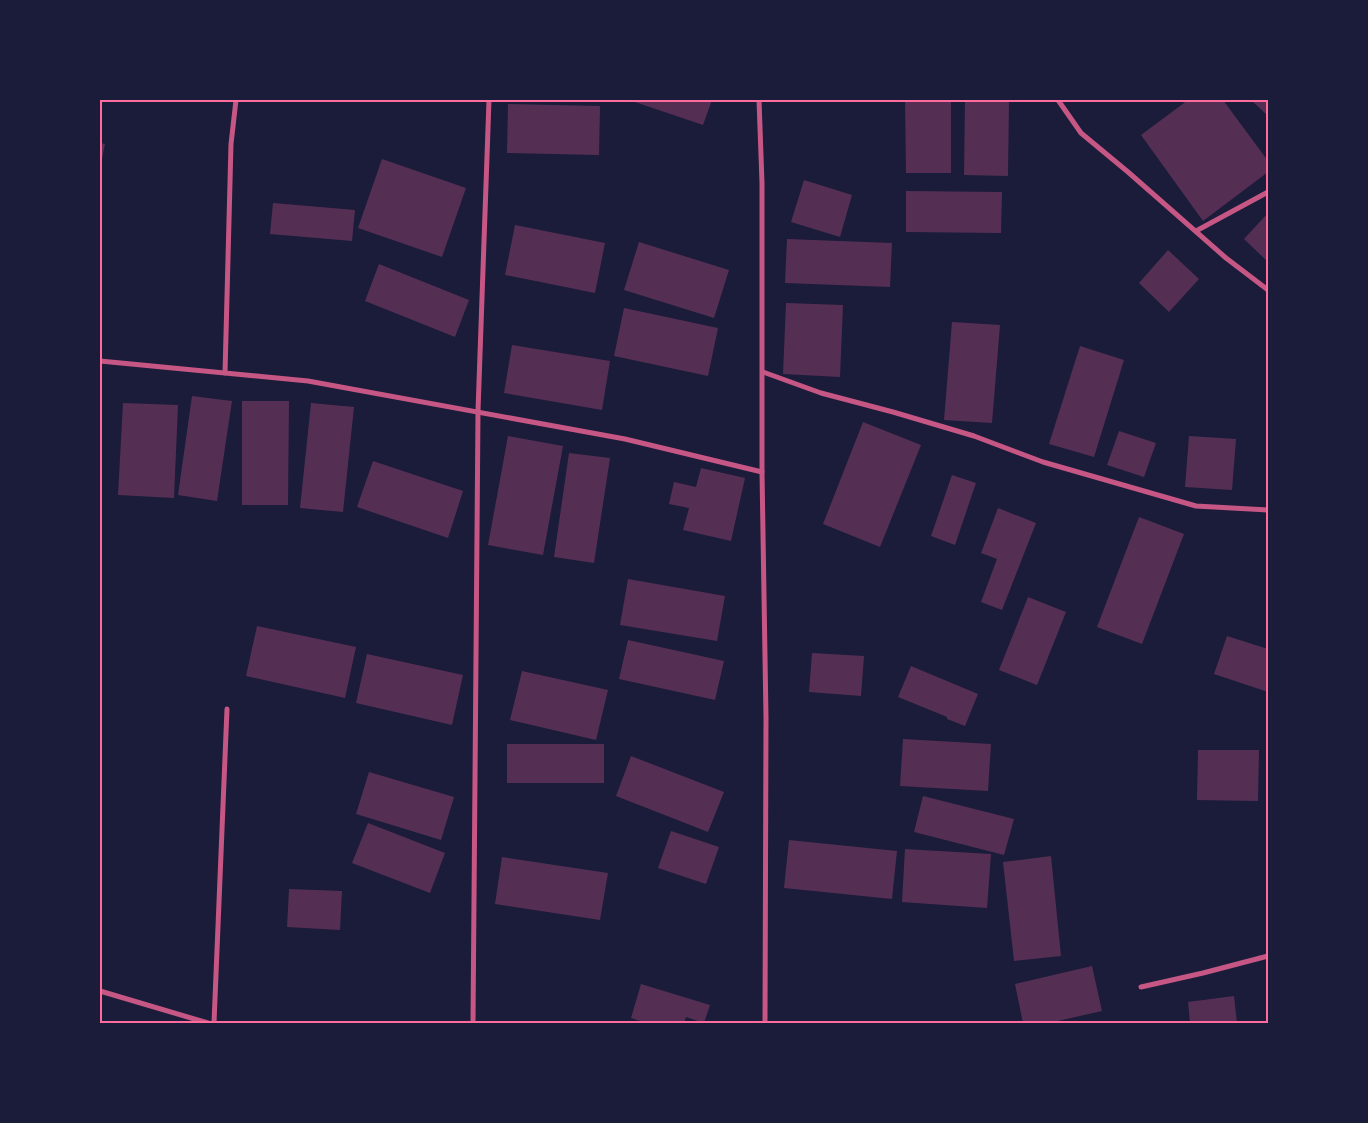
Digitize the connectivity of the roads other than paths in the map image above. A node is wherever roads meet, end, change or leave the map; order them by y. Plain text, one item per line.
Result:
1 (236, 100) edge
2 (489, 100) edge
3 (759, 100) edge
4 (1058, 100) edge
5 (1268, 192) edge
6 (1196, 231) junction
7 (1268, 290) edge
8 (100, 361) edge
9 (763, 372) junction
10 (225, 373) junction
11 (478, 411) junction
12 (762, 472) junction
13 (1268, 510) edge
14 (227, 709) dead end
15 (1268, 956) edge
16 (1141, 987) dead end
17 (100, 990) edge
18 (208, 1023) edge
19 (214, 1023) edge
20 (473, 1023) edge
21 (765, 1023) edge

1 - 10 street
2 - 11 street
3 - 9 street
4 - 6 street
5 - 6 street
6 - 7 street
8 - 10 street
9 - 12 street
9 - 13 street
10 - 11 street
11 - 12 street
11 - 20 street
12 - 21 street
14 - 19 street
15 - 16 street
17 - 18 street

